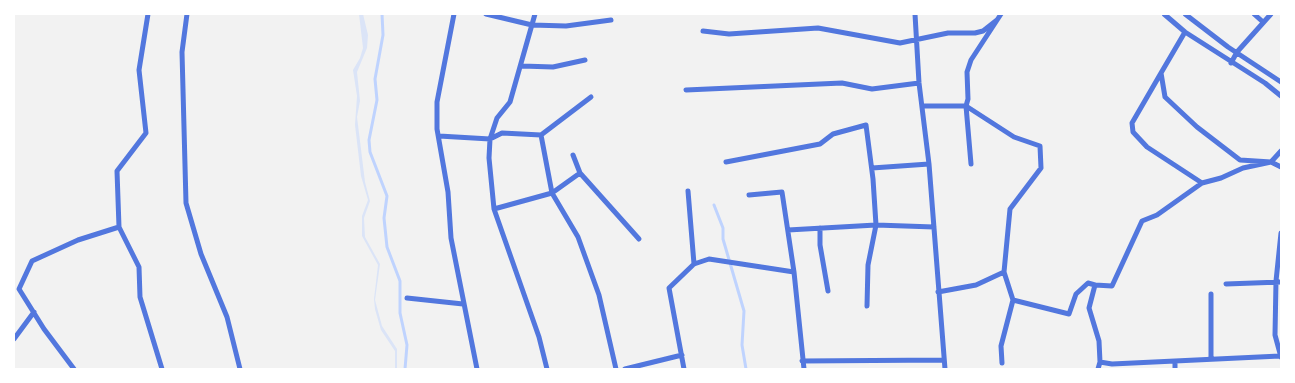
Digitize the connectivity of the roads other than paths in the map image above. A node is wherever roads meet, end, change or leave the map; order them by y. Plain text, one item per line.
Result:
1 (148, 14) edge
2 (186, 14) edge
3 (454, 14) edge
4 (486, 14) edge
5 (535, 14) edge
6 (914, 14) edge
7 (1001, 14) edge
8 (1164, 14) edge
9 (1186, 14) edge
10 (1254, 14) edge
11 (1271, 14) edge
12 (611, 20) dead end
13 (997, 20) junction
14 (1263, 22) junction
15 (532, 25) junction
16 (703, 31) dead end
17 (1185, 32) junction
18 (916, 40) junction
19 (1237, 52) junction
20 (586, 60) dead end
21 (1231, 63) junction
22 (522, 66) junction
23 (1161, 73) junction
24 (1281, 82) edge
25 (919, 83) junction
26 (686, 90) dead end
27 (1281, 96) edge
28 (592, 97) dead end
29 (922, 106) junction
30 (966, 106) junction
31 (541, 135) junction
32 (438, 136) junction
33 (490, 140) junction
34 (1281, 151) edge
35 (572, 155) dead end
36 (726, 162) dead end
37 (1271, 162) junction
38 (929, 164) junction
39 (971, 164) dead end
40 (1281, 167) edge
41 (872, 168) junction
42 (580, 173) junction
43 (1202, 183) junction
44 (688, 191) dead end
45 (552, 193) junction
46 (749, 195) dead end
47 (494, 209) junction
48 (119, 226) junction
49 (876, 226) junction
50 (934, 227) junction
51 (820, 228) junction
52 (788, 230) junction
53 (1281, 233) edge
54 (639, 240) dead end
55 (694, 264) junction
56 (794, 272) junction
57 (1004, 272) junction
58 (1278, 282) edge
59 (1226, 284) dead end
60 (1096, 286) junction
61 (828, 291) dead end
62 (938, 292) junction
63 (1211, 294) dead end
64 (407, 298) dead end
65 (1013, 300) junction
66 (463, 304) junction
67 (867, 306) dead end
68 (34, 312) junction
69 (1278, 336) edge
70 (14, 339) edge
71 (682, 355) junction
72 (1280, 356) edge
73 (1211, 359) junction
74 (944, 360) junction
75 (802, 361) junction
76 (1174, 361) junction
77 (879, 362) junction
78 (1100, 362) junction
79 (1002, 363) dead end
80 (73, 369) edge
81 (162, 369) edge
82 (240, 369) edge
83 (477, 369) edge
84 (547, 369) edge
85 (616, 369) edge
86 (625, 369) edge
87 (684, 369) edge
88 (804, 369) edge
89 (879, 369) edge
90 (945, 369) edge
91 (1098, 369) edge
92 (1175, 369) edge

1 - 48 street
2 - 82 street
3 - 32 street
4 - 15 street
5 - 15 street
6 - 18 street
7 - 13 street
8 - 17 street
9 - 19 street
10 - 14 street
11 - 14 street
12 - 15 street
13 - 18 street
13 - 30 street
14 - 19 street
15 - 22 street
16 - 18 street
17 - 21 street
17 - 23 street
18 - 25 street
19 - 21 street
19 - 24 street
20 - 22 street
21 - 27 street
22 - 33 street
23 - 37 street
23 - 43 street
25 - 26 street
25 - 29 street
28 - 31 street
29 - 30 street
29 - 38 street
30 - 39 street
30 - 57 street
31 - 33 street
31 - 45 street
32 - 33 street
32 - 66 street
33 - 47 street
34 - 37 street
35 - 42 street
36 - 41 street
37 - 40 street
37 - 43 street
38 - 41 street
38 - 50 street
41 - 49 street
42 - 45 street
42 - 54 street
43 - 60 street
44 - 55 street
45 - 47 street
45 - 85 street
46 - 52 street
47 - 84 street
48 - 68 street
48 - 81 street
49 - 50 street
49 - 51 street
49 - 67 street
50 - 62 street
51 - 52 street
51 - 61 street
52 - 56 street
53 - 58 street
55 - 56 street
55 - 71 street
56 - 75 street
57 - 62 street
57 - 65 street
58 - 59 street
58 - 69 street
60 - 65 street
60 - 78 street
62 - 74 street
63 - 73 street
64 - 66 street
65 - 79 street
66 - 83 street
68 - 70 street
68 - 80 street
69 - 72 street
71 - 86 street
71 - 87 street
72 - 73 street
73 - 76 street
74 - 77 street
74 - 90 street
75 - 77 street
75 - 88 street
76 - 78 street
76 - 92 street
77 - 89 street
78 - 91 street

